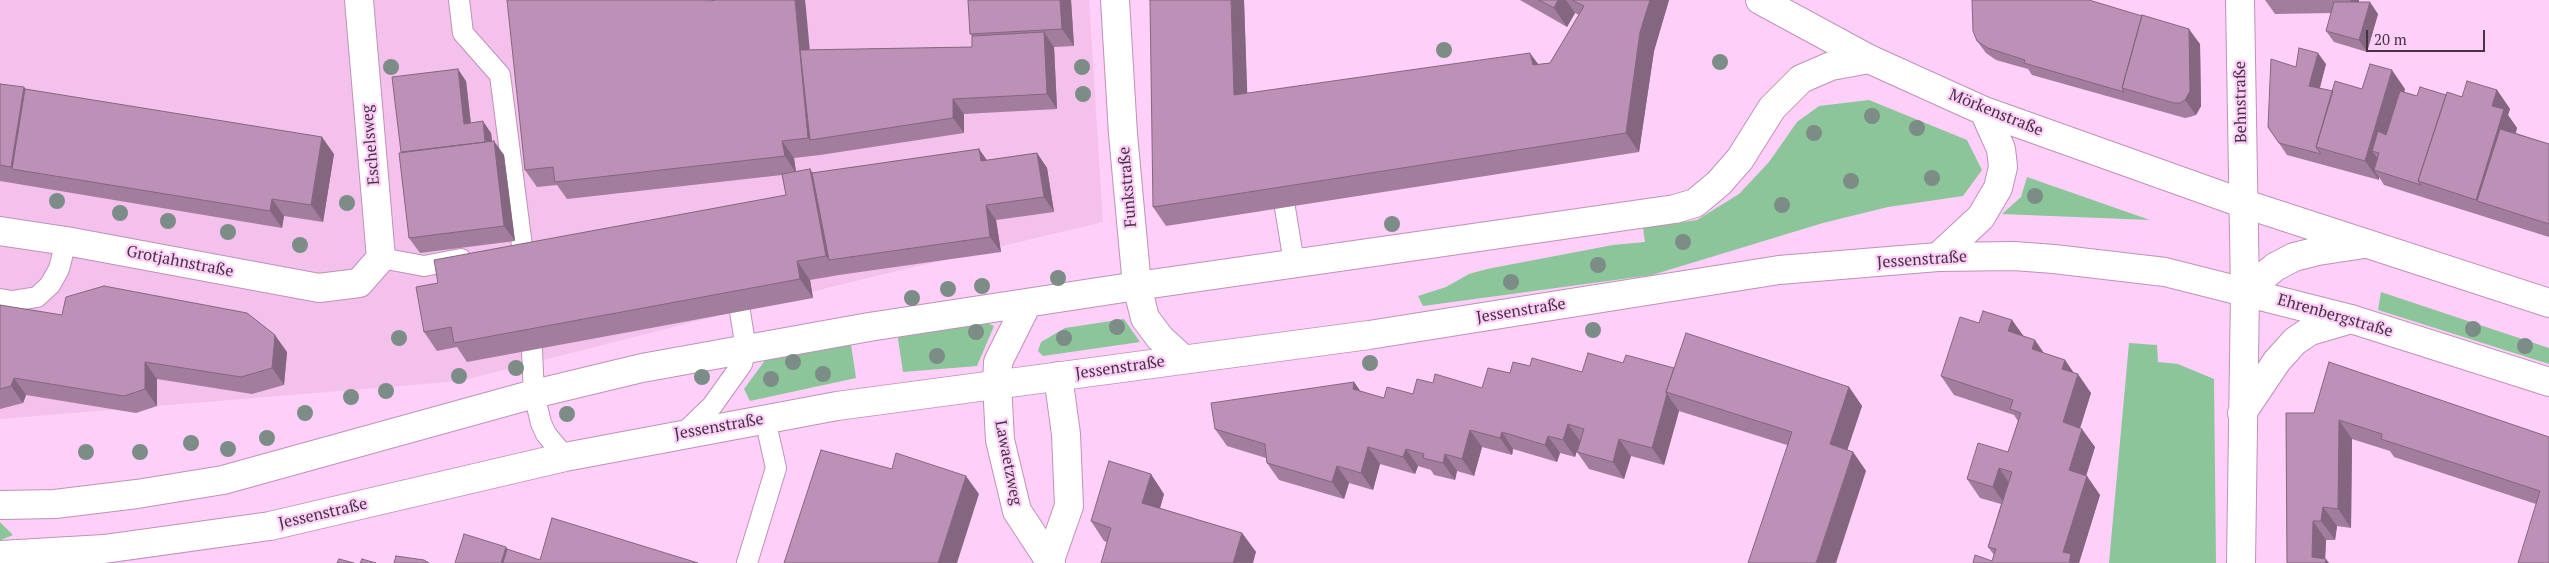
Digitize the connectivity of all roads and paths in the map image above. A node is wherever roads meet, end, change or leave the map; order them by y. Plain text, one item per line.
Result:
1 (359, 0) edge
2 (459, 0) edge
3 (1115, 0) edge
4 (1760, 0) edge
5 (2240, 0) edge
6 (1869, 59) junction
7 (1984, 111) junction
8 (2242, 203) junction
9 (1285, 208) edge
10 (0, 231) edge
11 (66, 241) junction
12 (2364, 244) junction
13 (523, 251) edge
14 (478, 256) edge
15 (1938, 257) junction
16 (381, 258) junction
17 (1294, 263) junction
18 (1137, 286) junction
19 (2245, 292) junction
20 (0, 298) edge
21 (2549, 303) edge
22 (1027, 304) junction
23 (740, 312) edge
24 (2351, 319) junction
25 (746, 349) junction
26 (532, 350) edge
27 (1183, 359) junction
28 (1058, 376) junction
29 (2549, 382) edge
30 (997, 384) junction
31 (534, 394) junction
32 (2242, 413) junction
33 (765, 418) junction
34 (684, 433) junction
35 (565, 457) junction
36 (0, 505) edge
37 (0, 555) edge
38 (1050, 561) edge
39 (747, 563) edge
40 (2241, 563) edge

1 - 16 street, Eschelsweg
2 - 13 lane
3 - 18 street, Funkstraße
4 - 6 street, Mörkenstraße
5 - 8 street, Behnstraße
6 - 7 street, Mörkenstraße
6 - 17 street
7 - 8 street, Mörkenstraße
7 - 15 street
8 - 12 street, Ehrenbergstraße
8 - 19 street, Behnstraße
9 - 17 lane
10 - 11 street, Grotjahnstraße
11 - 16 street, Grotjahnstraße
11 - 20 lane
12 - 19 street, Ehrenbergstraße
12 - 21 street, Ehrenbergstraße
14 - 16 lane
15 - 19 street, Jessenstraße
15 - 27 street, Jessenstraße
17 - 18 street
18 - 22 street
18 - 27 street, Funkstraße
19 - 24 street, Ehrenbergstraße
19 - 32 street, Behnstraße
22 - 25 street
22 - 30 street, Lawaetzweg
23 - 25 lane
24 - 29 street, Ehrenbergstraße
24 - 32 street
25 - 31 street
25 - 34 lane
26 - 31 lane
27 - 28 street, Jessenstraße
28 - 30 street, Jessenstraße
28 - 38 street, Lawaetzweg
30 - 33 street, Jessenstraße
30 - 38 street, Lawaetzweg
31 - 35 lane
31 - 36 street
32 - 40 street, Behnstraße
33 - 34 street, Jessenstraße
33 - 39 lane
34 - 35 street, Jessenstraße
35 - 37 street, Jessenstraße

